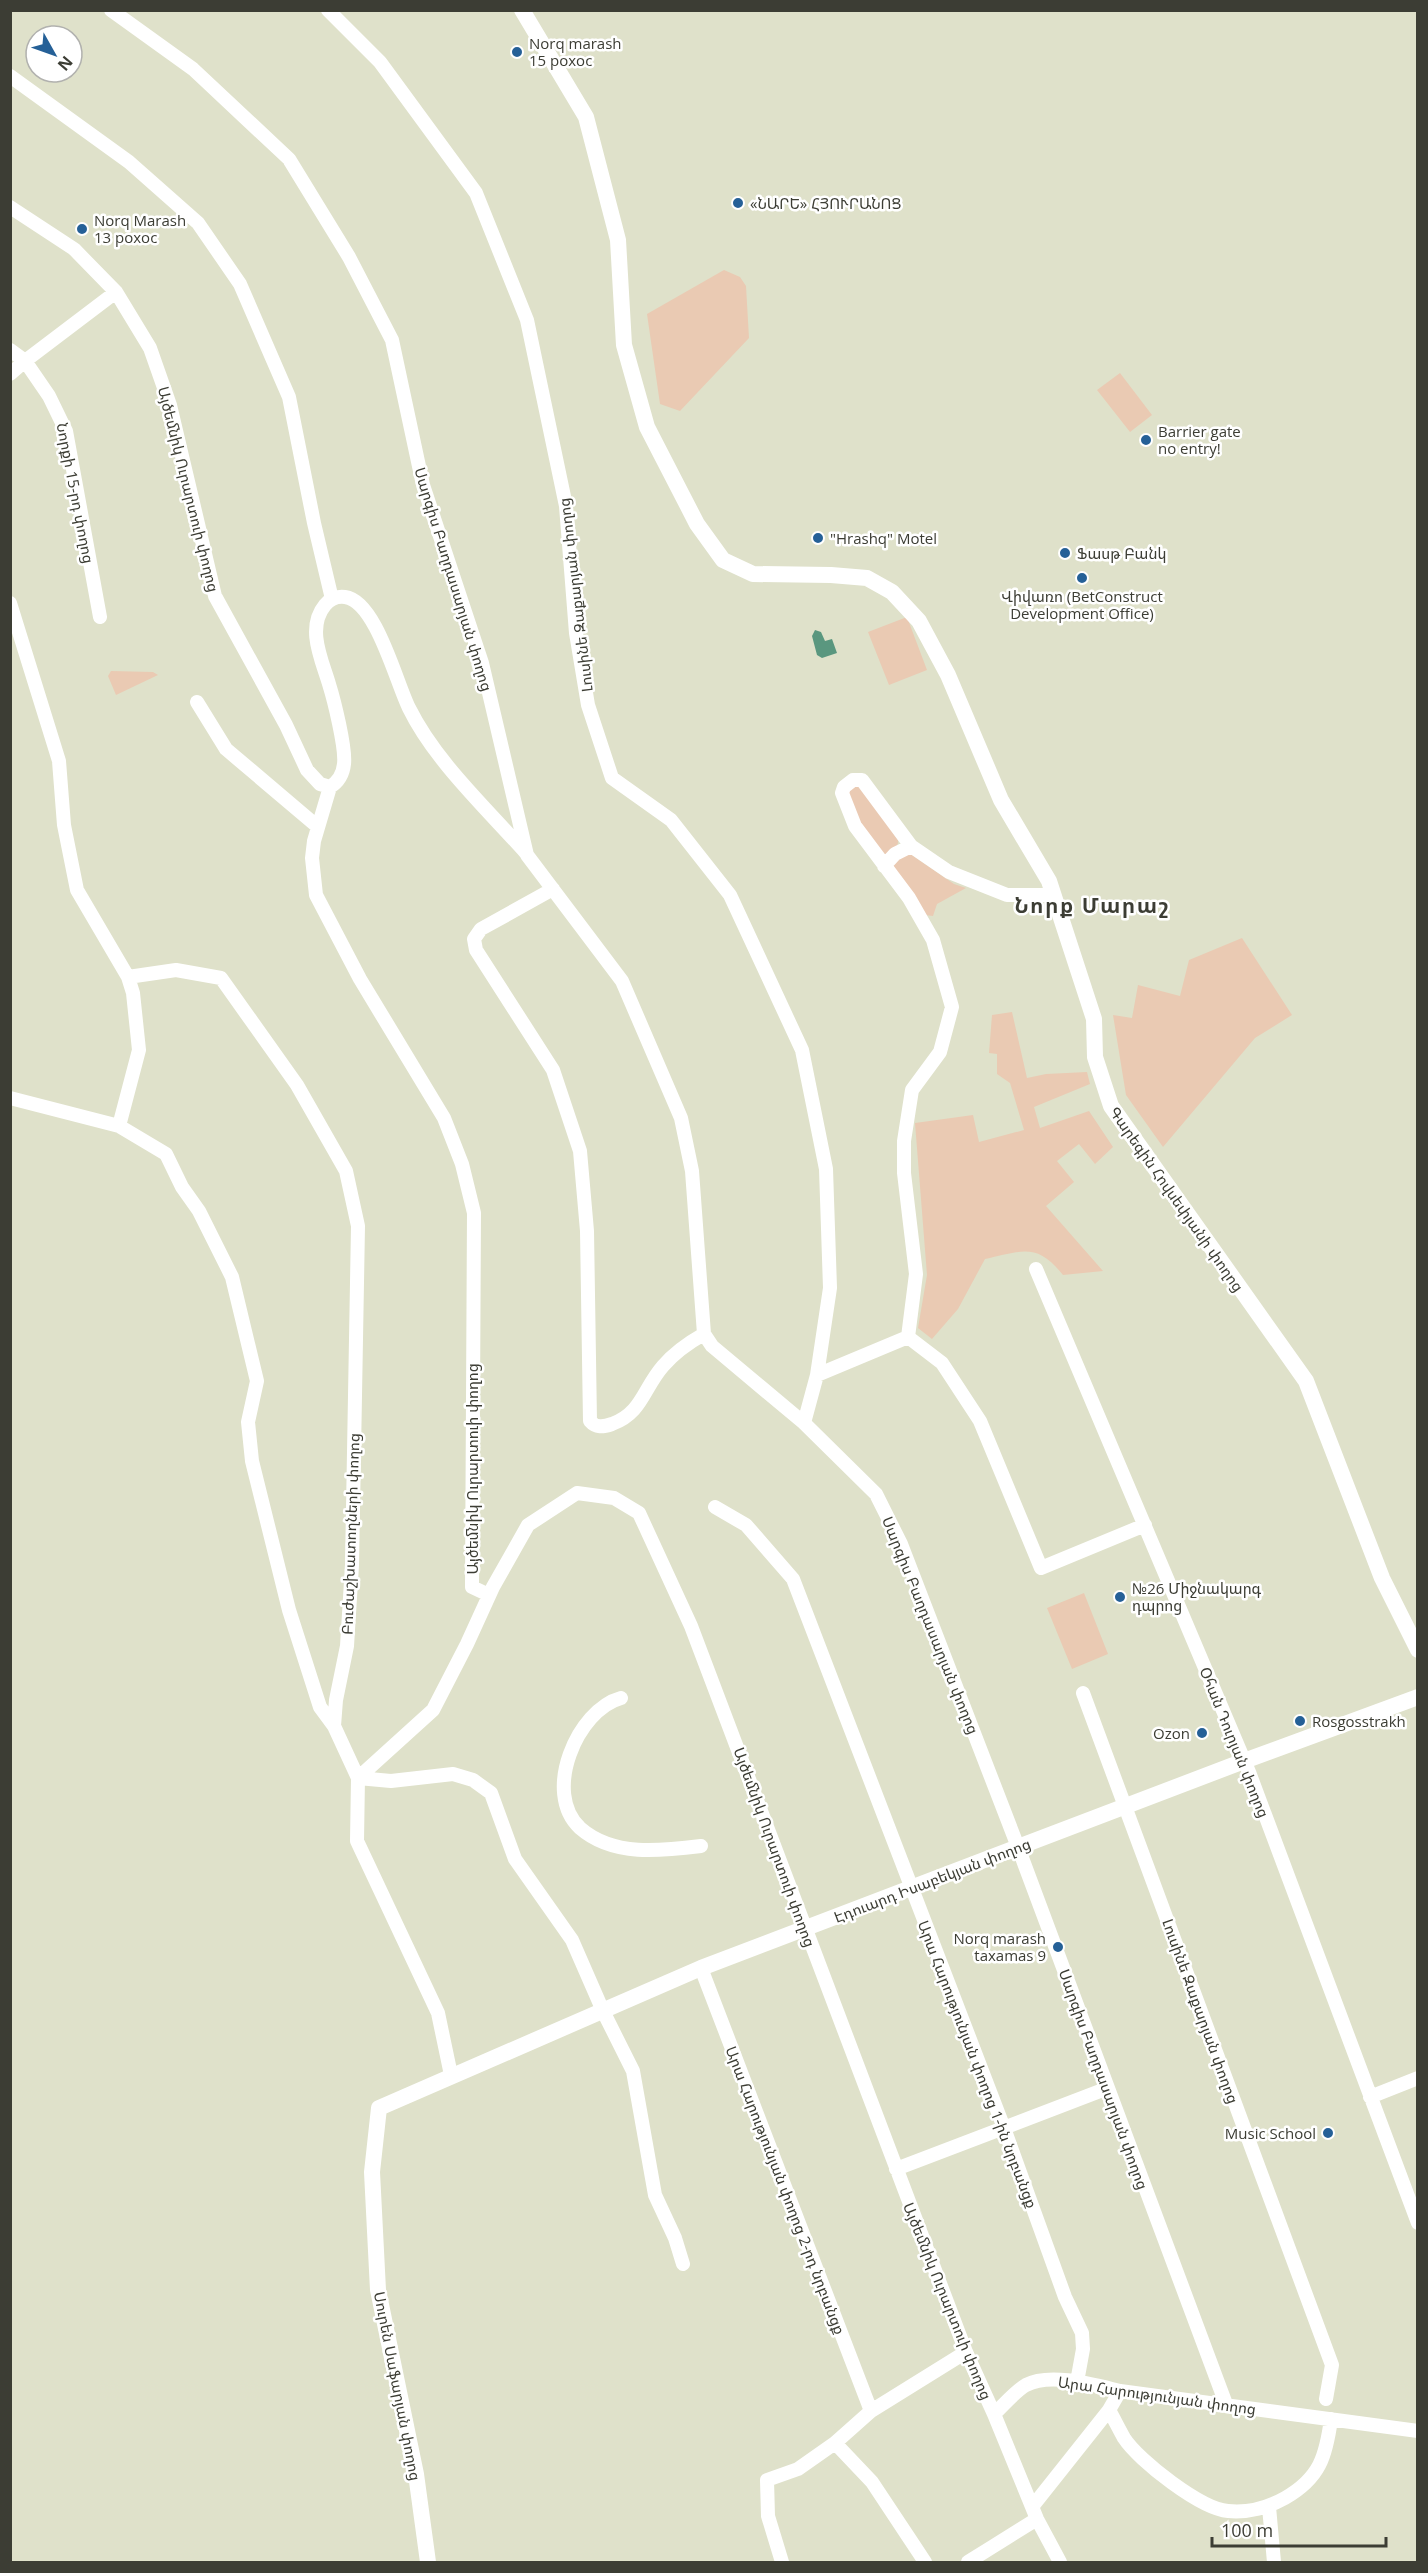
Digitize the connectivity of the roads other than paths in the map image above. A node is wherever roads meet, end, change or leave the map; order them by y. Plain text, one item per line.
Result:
1 (111, 10) edge
2 (328, 10) edge
3 (522, 10) edge
4 (10, 76) edge
5 (10, 207) edge
6 (116, 292) junction
7 (10, 350) edge
8 (25, 361) junction
9 (10, 374) edge
10 (332, 599) junction
11 (10, 603) edge
12 (100, 617) dead end
13 (197, 702) dead end
14 (330, 787) junction
15 (318, 827) junction
16 (911, 846) junction
17 (527, 855) junction
18 (884, 866) junction
19 (553, 889) junction
20 (1053, 895) junction
21 (128, 977) junction
22 (10, 1098) edge
23 (119, 1126) junction
24 (1036, 1269) dead end
25 (704, 1334) junction
26 (908, 1337) junction
27 (817, 1375) junction
28 (804, 1423) junction
29 (716, 1507) dead end
30 (1145, 1525) junction
31 (489, 1594) junction
32 (1418, 1650) edge
33 (1083, 1693) dead end
34 (1418, 1697) edge
35 (621, 1698) dead end
36 (334, 1726) junction
37 (1244, 1761) junction
38 (358, 1778) junction
39 (1125, 1806) junction
40 (700, 1846) dead end
41 (1018, 1847) junction
42 (910, 1888) junction
43 (806, 1930) junction
44 (701, 1968) junction
45 (603, 2011) junction
46 (451, 2076) junction
47 (1418, 2078) edge
48 (1108, 2088) junction
49 (1370, 2097) junction
50 (1004, 2128) junction
51 (896, 2169) junction
52 (1418, 2223) edge
53 (683, 2264) dead end
54 (966, 2352) junction
55 (1077, 2382) junction
56 (1120, 2391) junction
57 (1326, 2399) dead end
58 (1226, 2404) junction
59 (1109, 2410) junction
60 (871, 2411) junction
61 (994, 2414) junction
62 (1331, 2419) junction
63 (1418, 2431) edge
64 (835, 2443) junction
65 (1269, 2507) junction
66 (1034, 2513) junction
67 (428, 2562) edge
68 (782, 2562) edge
69 (925, 2562) edge
70 (968, 2562) edge
71 (1060, 2562) edge
72 (1274, 2562) edge

1 - 17 street, Սարգիս Բաղդասարյան փողոց
2 - 27 street, Լուսինե Զաքարյան փողոց
3 - 20 main road, Գարեգին Հովսեփյանի փողոց
4 - 10 street
5 - 6 street, Այծեմնիկ Ուրարտուի փողոց
6 - 8 street
6 - 14 street, Այծեմնիկ Ուրարտուի փողոց
7 - 8 street, Նորքի 15-րդ փողոց
8 - 9 street
8 - 12 street, Նորքի 15-րդ փողոց
10 - 14 street
10 - 17 street
11 - 21 street
13 - 15 street
14 - 15 street, Այծեմնիկ Ուրարտուի փողոց
15 - 31 street, Այծեմնիկ Ուրարտուի փողոց
16 - 18 street
16 - 18 street
16 - 20 street
17 - 19 street, Սարգիս Բաղդասարյան փողոց
18 - 26 street
19 - 25 street, Սարգիս Բաղդասարյան փողոց
19 - 25 street
20 - 32 main road, Գարեգին Հովսեփյանի փողոց
21 - 23 street
21 - 36 street, Բուժաշխատողների փողոց
22 - 23 street
23 - 36 street
24 - 30 street, Օհան Դուրյան փողոց
25 - 28 street, Սարգիս Բաղդասարյան փողոց
26 - 27 street
26 - 30 street
27 - 28 street, Լուսինե Զաքարյան փողոց
28 - 41 street, Սարգիս Բաղդասարյան փողոց
29 - 42 street, Արա Հարությունյան փողոց 1-ին նրբանցք
30 - 37 street, Օհան Դուրյան փողոց
31 - 38 street
31 - 43 street, Այծեմնիկ Ուրարտուի փողոց
33 - 39 street, Լուսինե Զաքարյան փողոց
34 - 37 main road, Էդուարդ Իսաբեկյան փողոց
35 - 40 street
36 - 38 street
37 - 39 main road, Էդուարդ Իսաբեկյան փողոց
37 - 49 street, Օհան Դուրյան փողոց
38 - 45 street
38 - 46 street
39 - 41 main road, Էդուարդ Իսաբեկյան փողոց
39 - 57 street, Լուսինե Զաքարյան փողոց
41 - 42 main road, Էդուարդ Իսաբեկյան փողոց
41 - 48 street, Սարգիս Բաղդասարյան փողոց
42 - 43 main road, Էդուարդ Իսաբեկյան փողոց
42 - 50 street, Արա Հարությունյան փողոց 1-ին նրբանցք
43 - 44 main road, Էդուարդ Իսաբեկյան փողոց
43 - 51 street, Այծեմնիկ Ուրարտուի փողոց
44 - 45 main road, Էդուարդ Իսաբեկյան փողոց
44 - 60 street, Արա Հարությունյան փողոց 2-րդ նրբանցք
45 - 46 main road, Էդուարդ Իսաբեկյան փողոց
45 - 53 street
46 - 67 main road, Սուրեն Սաֆարյան փողոց
47 - 49 street
48 - 50 street
48 - 58 street, Սարգիս Բաղդասարյան փողոց
49 - 52 street, Օհան Դուրյան փողոց
50 - 51 street
50 - 55 street, Արա Հարությունյան փողոց 1-ին նրբանցք
51 - 54 street, Այծեմնիկ Ուրարտուի փողոց
54 - 60 street
54 - 61 street, Այծեմնիկ Ուրարտուի փողոց
55 - 56 street, Արա Հարությունյան փողոց
55 - 61 street, Արա Հարությունյան փողոց
56 - 58 street, Արա Հարությունյան փողոց
56 - 59 street
58 - 62 street, Արա Հարությունյան փողոց
59 - 65 street, Արա Հարությունյան փողոց
59 - 66 street
60 - 64 street
61 - 66 street, Այծեմնիկ Ուրարտուի փողոց
62 - 63 street, Արա Հարությունյան փողոց
62 - 65 street, Արա Հարությունյան փողոց
64 - 68 street
64 - 69 street
65 - 72 street
66 - 70 street
66 - 71 street, Այծեմնիկ Ուրարտուի փողոց

